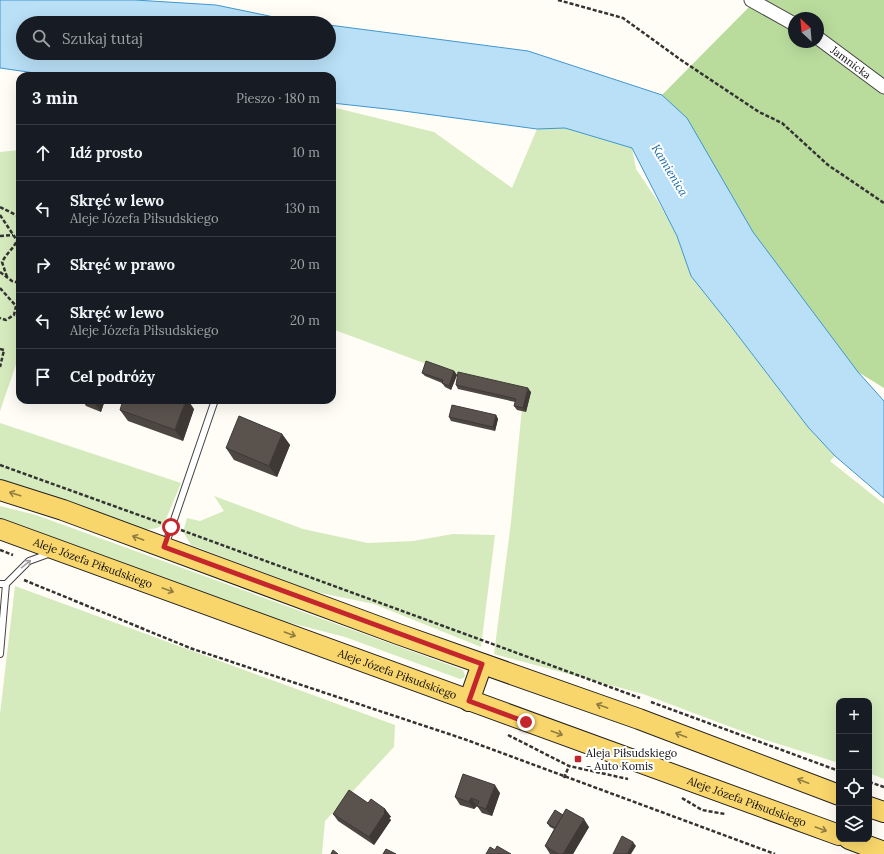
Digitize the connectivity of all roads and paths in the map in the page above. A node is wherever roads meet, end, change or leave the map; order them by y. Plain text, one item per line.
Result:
1 (558, 0) edge
2 (751, 0) edge
3 (788, 21) edge
4 (824, 42) edge
5 (884, 87) edge
6 (884, 203) edge
7 (0, 207) edge
8 (16, 215) edge
9 (0, 216) edge
10 (13, 235) junction
11 (0, 236) edge
12 (16, 238) edge
13 (16, 244) edge
14 (0, 272) edge
15 (7, 277) junction
16 (16, 281) edge
17 (0, 288) edge
18 (0, 318) edge
19 (0, 349) edge
20 (0, 367) edge
21 (214, 404) edge
22 (0, 465) edge
23 (0, 490) edge
24 (171, 527) junction
25 (0, 529) edge
26 (164, 547) junction
27 (58, 550) junction
28 (13, 576) junction
29 (3, 584) edge
30 (0, 654) edge
31 (482, 664) junction
32 (469, 701) junction
33 (569, 766) dead end
34 (836, 770) edge
35 (564, 778) junction
36 (872, 783) edge
37 (884, 787) edge
38 (836, 794) edge
39 (872, 808) edge
40 (884, 812) edge
41 (836, 835) edge
42 (857, 842) edge
43 (884, 852) edge
44 (775, 854) edge

1 - 6 path
2 - 3 street
4 - 5 street, Jamnicka
7 - 8 path
9 - 10 path
10 - 11 path
10 - 12 path
13 - 15 path
14 - 15 path
15 - 16 path
17 - 18 path
19 - 20 path
21 - 24 lane
22 - 24 path
26 -> 23 main road
24 - 26 lane
24 - 34 path
25 - 27 main road, Aleje Józefa Piłsudskiego
26 - 31 main road
28 -> 27 lane
27 -> 32 main road, Aleje Józefa Piłsudskiego
28 - 29 lane
28 - 35 path
29 - 30 lane
31 - 32 main road
38 -> 31 main road
32 -> 41 main road, Aleje Józefa Piłsudskiego
33 - 35 path
35 - 44 path
36 - 37 path
39 - 40 main road
42 - 43 main road

